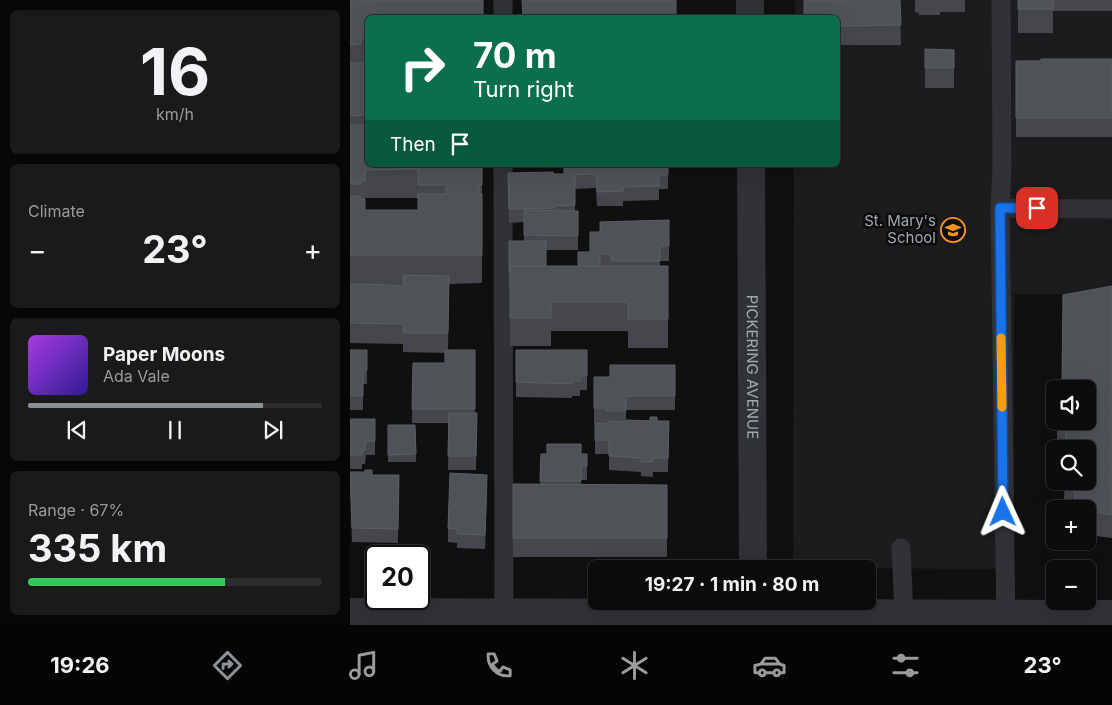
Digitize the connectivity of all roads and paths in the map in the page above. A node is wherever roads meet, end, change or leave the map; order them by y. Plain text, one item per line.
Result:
1 (503, 0) edge
2 (750, 0) edge
3 (1001, 0) edge
4 (503, 15) edge
5 (750, 15) edge
6 (503, 167) edge
7 (751, 167) edge
8 (1000, 208) junction
9 (1112, 209) edge
10 (901, 548) dead end
11 (753, 560) edge
12 (350, 612) edge
13 (504, 613) junction
14 (753, 613) edge
15 (904, 614) junction
16 (1112, 614) edge
17 (538, 619) edge
18 (1006, 619) edge

1 - 4 lane
2 - 5 street
3 - 8 lane
6 - 13 lane
7 - 11 street, PICKERING AVENUE
8 - 9 lane
8 - 18 lane
10 - 15 lane
12 - 13 street
13 - 17 street
14 - 15 street
14 - 17 street
15 - 18 street
16 - 18 street

